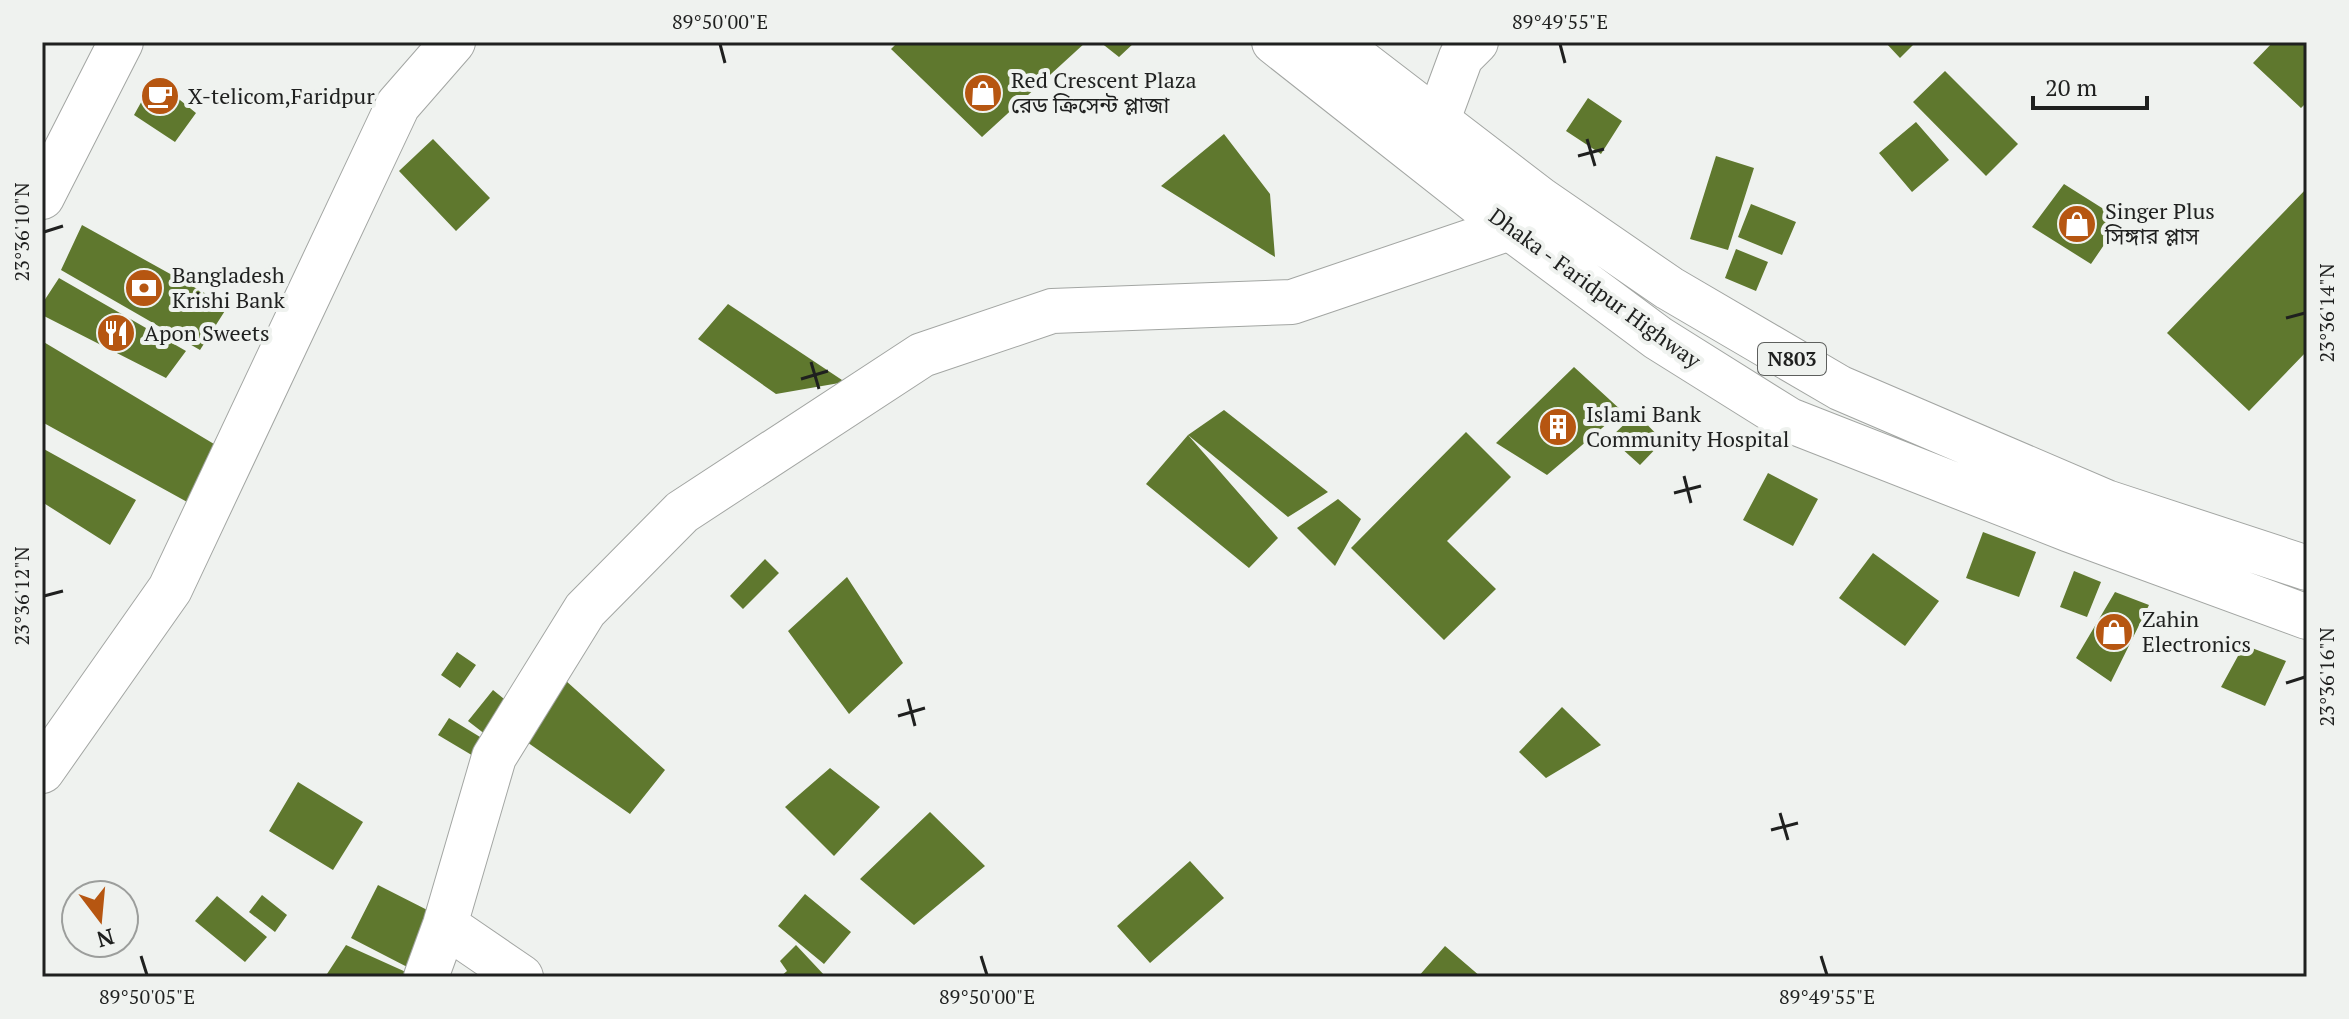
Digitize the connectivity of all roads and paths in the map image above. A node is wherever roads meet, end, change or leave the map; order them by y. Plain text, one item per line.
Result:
1 (121, 42) edge
2 (453, 42) edge
3 (1274, 42) edge
4 (1335, 42) edge
5 (1476, 42) edge
6 (1437, 122) junction
7 (42, 197) edge
8 (1541, 200) junction
9 (1510, 228) junction
10 (2307, 568) edge
11 (2307, 617) edge
12 (42, 771) edge
13 (445, 925) junction
14 (426, 977) edge
15 (521, 977) edge

1 - 7 main road
2 - 12 main road
3 - 9 main road, Dhaka - Faridpur Highway / N803
4 - 6 main road, Dhaka - Faridpur Highway / N803
5 - 6 main road
6 - 8 main road, Dhaka - Faridpur Highway / N803
8 - 9 main road
8 - 10 main road, Dhaka - Faridpur Highway / N803
9 - 11 main road, Dhaka - Faridpur Highway / N803
9 - 13 main road
13 - 14 main road
13 - 15 main road

